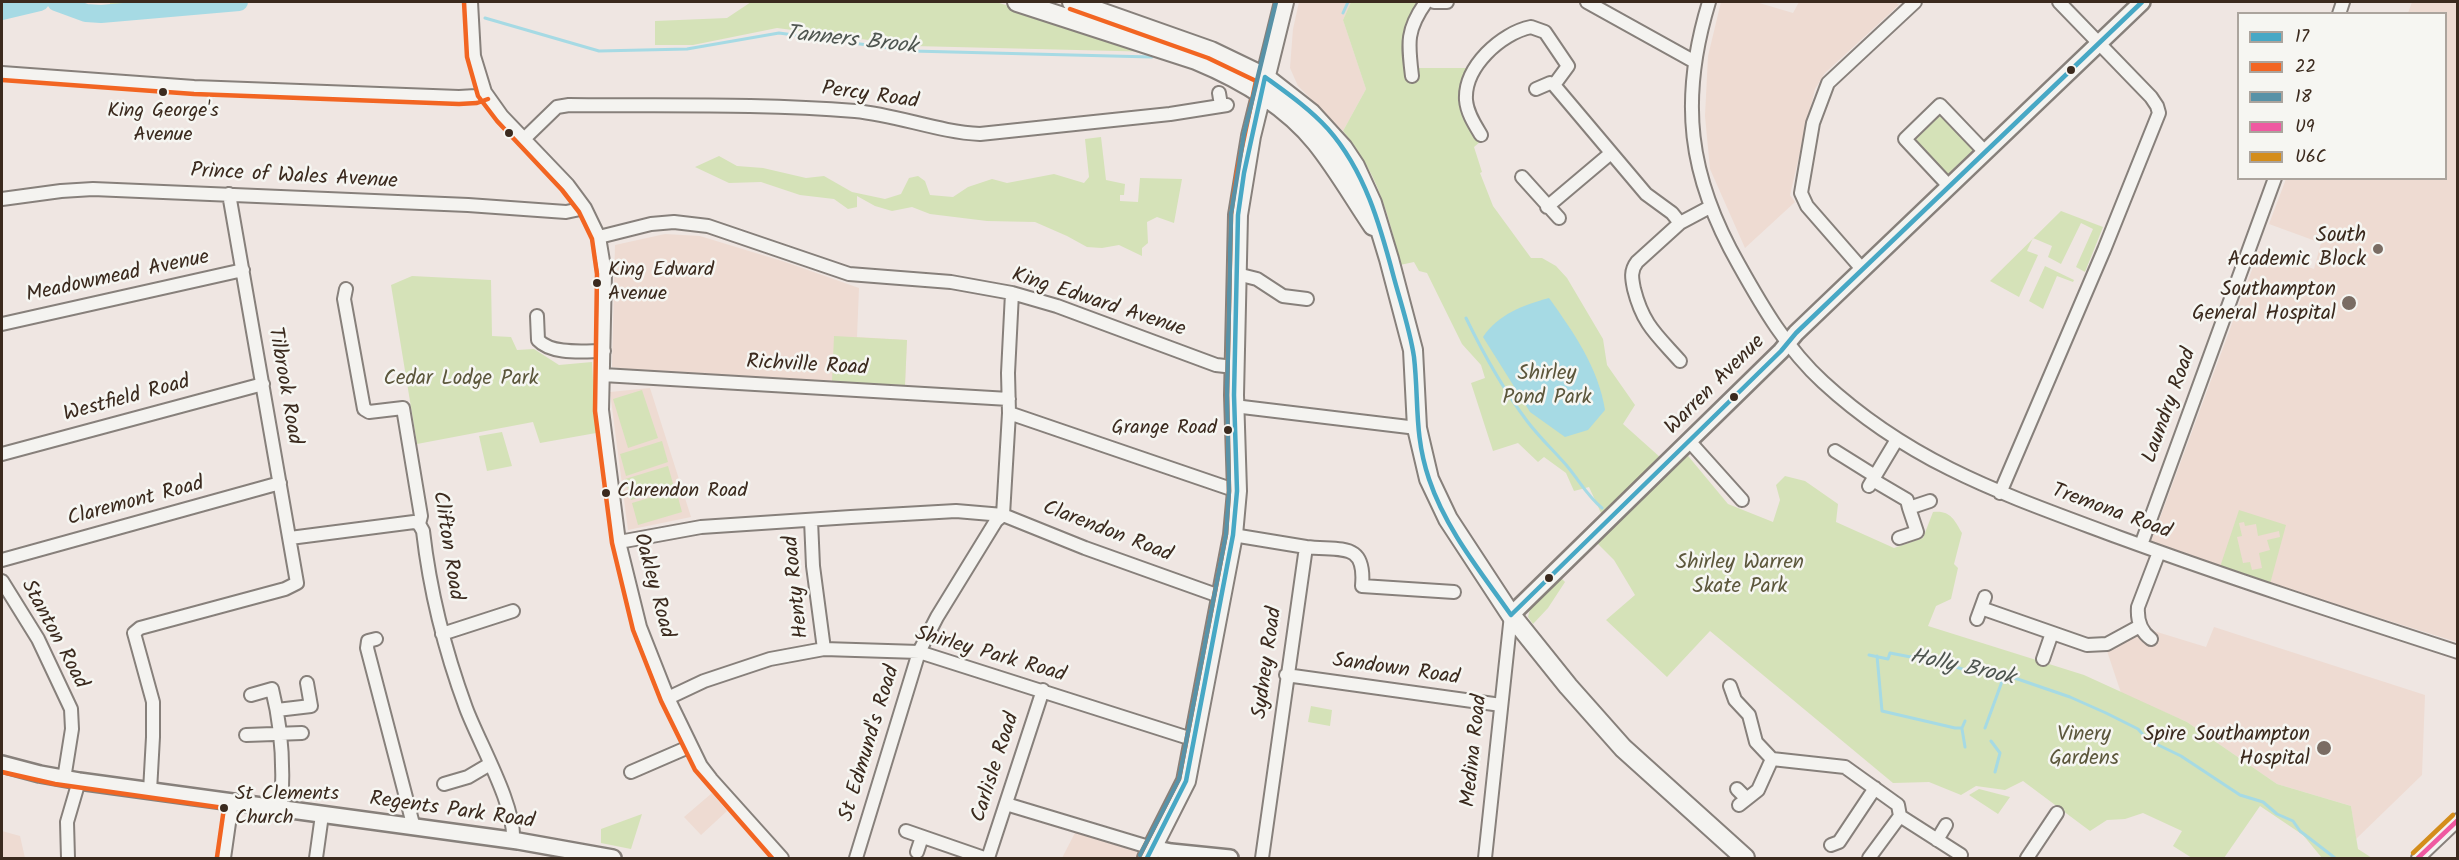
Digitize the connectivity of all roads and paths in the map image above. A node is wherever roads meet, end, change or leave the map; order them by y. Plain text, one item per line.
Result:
1 (471, 2) edge
2 (1017, 2) edge
3 (1072, 2) edge
4 (1284, 2) edge
5 (1426, 2) edge
6 (1434, 2) edge
7 (1447, 2) edge
8 (1587, 2) edge
9 (1709, 2) edge
10 (1915, 2) edge
11 (2059, 2) edge
12 (2142, 2) edge
13 (2099, 43) junction
14 (1695, 62) junction
15 (2, 74) edge
16 (1412, 76) dead end
17 (1263, 85) junction
18 (1554, 85) junction
19 (1536, 89) dead end
20 (485, 92) junction
21 (1222, 101) dead end
22 (1481, 135) dead end
23 (524, 138) junction
24 (1984, 152) junction
25 (1611, 153) junction
26 (1522, 177) dead end
27 (2274, 180) edge
28 (1948, 185) junction
29 (230, 194) junction
30 (2, 199) edge
31 (1547, 207) junction
32 (1710, 207) junction
33 (585, 208) junction
34 (1559, 218) dead end
35 (1680, 223) junction
36 (599, 237) junction
37 (1862, 269) junction
38 (243, 270) junction
39 (1237, 274) junction
40 (346, 289) dead end
41 (1012, 293) junction
42 (1307, 298) dead end
43 (537, 316) dead end
44 (2, 324) edge
45 (1787, 343) junction
46 (604, 351) junction
47 (1680, 362) dead end
48 (1234, 367) junction
49 (603, 375) junction
50 (263, 384) junction
51 (1009, 399) junction
52 (1234, 406) junction
53 (1009, 413) junction
54 (1413, 427) junction
55 (1896, 441) junction
56 (1690, 442) junction
57 (1835, 451) dead end
58 (2, 454) edge
59 (1873, 481) junction
60 (280, 483) junction
61 (1237, 491) junction
62 (2000, 493) junction
63 (1742, 500) dead end
64 (1930, 501) dead end
65 (1910, 508) junction
66 (1003, 514) junction
67 (811, 520) junction
68 (419, 524) junction
69 (1233, 535) junction
70 (290, 538) junction
71 (1899, 538) dead end
72 (619, 542) junction
73 (2141, 545) junction
74 (1306, 547) junction
75 (2159, 552) junction
76 (2, 560) edge
77 (2, 581) edge
78 (1454, 592) dead end
79 (1222, 597) junction
80 (1981, 608) dead end
81 (513, 611) dead end
82 (1511, 615) junction
83 (2140, 626) junction
84 (2052, 633) junction
85 (442, 634) junction
86 (376, 639) dead end
87 (2151, 639) dead end
88 (1532, 642) junction
89 (1507, 648) junction
90 (824, 649) junction
91 (919, 652) junction
92 (2457, 652) edge
93 (2043, 659) dead end
94 (1286, 675) junction
95 (307, 683) dead end
96 (1730, 686) dead end
97 (1043, 690) junction
98 (252, 695) dead end
99 (668, 698) junction
100 (1501, 705) junction
101 (277, 710) junction
102 (302, 733) dead end
103 (280, 734) junction
104 (246, 735) dead end
105 (1195, 740) junction
106 (691, 746) junction
107 (1772, 759) junction
108 (2, 764) edge
109 (489, 764) junction
110 (631, 772) dead end
111 (71, 780) junction
112 (444, 784) dead end
113 (1875, 788) junction
114 (150, 791) junction
115 (1741, 797) dead end
116 (232, 802) junction
117 (1006, 804) junction
118 (281, 808) junction
119 (2057, 813) dead end
120 (322, 815) junction
121 (1900, 816) junction
122 (2457, 820) edge
123 (1946, 825) dead end
124 (414, 828) junction
125 (906, 831) dead end
126 (922, 837) junction
127 (1937, 840) junction
128 (513, 841) junction
129 (1831, 845) dead end
130 (918, 852) dead end
131 (1962, 852) edge
132 (1149, 853) edge
133 (1209, 857) edge
134 (68, 858) edge
135 (224, 858) edge
136 (316, 858) edge
137 (613, 858) edge
138 (782, 858) edge
139 (856, 858) edge
140 (986, 858) edge
141 (1230, 858) edge
142 (1262, 858) edge
143 (1485, 858) edge
144 (1745, 858) edge
145 (1869, 858) edge
146 (2027, 858) edge
147 (2418, 858) edge

1 - 20 street, Oakley Road
2 - 17 main road
3 - 17 main road
4 - 17 main road
5 - 16 street
6 - 7 street
8 - 14 street
9 - 14 street, Tremona Road
10 - 37 street
11 - 13 street
12 - 13 street, Warren Avenue
13 - 24 street, Warren Avenue
13 - 62 street
14 - 32 street, Tremona Road
15 - 20 street
17 - 39 main road
17 - 54 main road
18 - 19 street
18 - 22 street
18 - 25 street
20 - 23 street, Oakley Road
21 - 23 street, Percy Road
23 - 33 street, Oakley Road
24 - 28 street, Warren Avenue
24 - 28 street
25 - 31 street
25 - 35 street
26 - 31 street
27 - 73 street, Laundry Road
28 - 37 street, Warren Avenue
29 - 30 street, Prince of Wales Avenue
29 - 33 street, Prince of Wales Avenue
29 - 38 street, Tilbrook Road
31 - 34 street
32 - 35 street
32 - 45 street, Tremona Road
33 - 36 street, Oakley Road
35 - 47 street
36 - 41 street, King Edward Avenue
36 - 46 street, Oakley Road
37 - 45 street, Warren Avenue
38 - 44 street, Meadowmead Avenue
38 - 50 street, Tilbrook Road
39 - 42 street
39 - 48 main road
40 - 68 street, Clifton Road
41 - 48 street, King Edward Avenue
41 - 51 street
43 - 46 street
45 - 55 street, Tremona Road
45 - 56 street, Warren Avenue
46 - 49 street, Oakley Road
48 - 52 main road
49 - 51 street, Richville Road
49 - 72 street, Oakley Road
50 - 58 street, Westfield Road
50 - 60 street, Tilbrook Road
51 - 53 street
52 - 54 street
52 - 61 main road
53 - 61 street
53 - 66 street
54 - 82 main road
55 - 59 street
55 - 62 street, Tremona Road
56 - 63 street
56 - 82 street, Warren Avenue
57 - 59 street
59 - 65 street
60 - 70 street, Tilbrook Road
60 - 76 street, Claremont Road
61 - 69 main road
62 - 73 street, Tremona Road
64 - 65 street
65 - 71 street
66 - 67 street, Clarendon Road
66 - 79 street, Clarendon Road
66 - 91 street, St Edmund's Road
67 - 72 street, Clarendon Road
67 - 90 street, Henty Road
68 - 70 street
68 - 85 street, Clifton Road
69 - 74 street
69 - 79 main road
70 - 114 street, Tilbrook Road
72 - 99 street, Oakley Road
73 - 75 street, Tremona Road
74 - 78 street
74 - 94 street, Sydney Road
75 - 83 street
75 - 92 street, Tremona Road
77 - 111 street, Stanton Road
79 - 105 main road
80 - 84 street
81 - 85 street
82 - 88 main road
82 - 89 street, Medina Road
83 - 84 street
83 - 87 street
84 - 93 street
85 - 109 street, Clifton Road
86 - 124 street
88 - 89 street
88 - 144 main road
89 - 100 street, Medina Road
90 - 91 street, Shirley Park Road
90 - 99 street, Shirley Park Road
91 - 97 street, Shirley Park Road
91 - 139 street, St Edmund's Road
94 - 100 street, Sandown Road
94 - 142 street, Sydney Road
95 - 101 street
96 - 107 street
97 - 105 street, Shirley Park Road
97 - 117 street, Carlisle Road
98 - 101 street
99 - 106 street, Oakley Road
100 - 143 street, Medina Road
101 - 103 street
102 - 103 street
103 - 104 street
103 - 118 street
105 - 132 main road
106 - 110 street
106 - 138 street, Oakley Road
107 - 113 street
107 - 115 street
108 - 111 street, Regents Park Road
109 - 112 street
109 - 128 street, Clifton Road
111 - 114 street, Regents Park Road
111 - 134 street, Stanton Road
113 - 121 street
113 - 129 street
114 - 116 street, Regents Park Road
116 - 118 street, Regents Park Road
116 - 135 street
117 - 132 street
117 - 140 street, Carlisle Road
118 - 120 street, Regents Park Road
119 - 146 street
120 - 124 street, Regents Park Road
120 - 136 street
121 - 127 street
121 - 145 street
122 - 147 street
123 - 127 street
124 - 128 street, Regents Park Road
125 - 126 street
126 - 130 street
126 - 140 street
127 - 131 street
128 - 137 street, Regents Park Road
132 - 133 street
133 - 141 street

